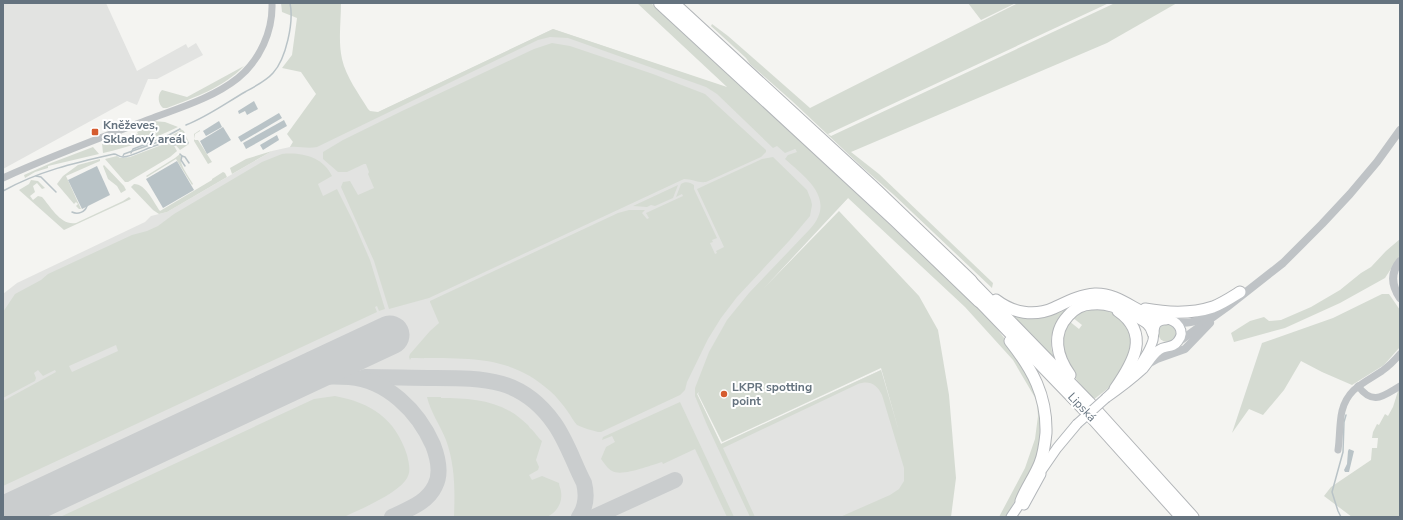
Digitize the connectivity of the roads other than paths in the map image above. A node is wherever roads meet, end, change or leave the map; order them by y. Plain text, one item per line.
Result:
1 (272, 3) edge
2 (660, 3) edge
3 (673, 3) edge
4 (1400, 130) edge
5 (3, 178) edge
6 (1295, 250) junction
7 (1400, 261) edge
8 (971, 281) junction
9 (1240, 292) junction
10 (1400, 298) edge
11 (979, 301) junction
12 (1126, 303) junction
13 (1103, 304) junction
14 (1227, 307) junction
15 (1170, 320) junction
16 (1153, 335) junction
17 (1175, 345) junction
18 (1165, 347) junction
19 (1400, 354) edge
20 (1146, 366) junction
21 (1358, 386) junction
22 (1400, 386) edge
23 (1115, 389) junction
24 (1106, 398) junction
25 (1089, 402) junction
26 (1338, 450) dead end
27 (1045, 466) junction
28 (1021, 501) junction
29 (1011, 517) edge
30 (1016, 517) edge
31 (1181, 517) edge
32 (1192, 517) edge

1 - 5 street
2 - 11 highway
3 - 8 highway
4 - 6 street
6 - 9 street
6 - 14 street
7 - 10 street
8 - 12 highway
8 - 25 highway, Lipská
9 - 12 highway
9 - 15 street
11 - 28 highway
11 - 31 highway, Lipská
12 - 15 highway
13 - 16 highway
13 - 23 highway
13 - 25 highway
14 - 17 street
14 - 20 street
15 - 16 main road
15 - 17 main road
16 - 18 main road
16 - 23 main road
17 - 18 main road
18 - 20 main road
19 - 21 street
20 - 24 main road
21 - 22 street
21 - 26 street
23 - 24 main road
24 - 27 main road, bridge
25 - 32 highway, Lipská
27 - 28 main road
27 - 30 main road
28 - 29 main road

